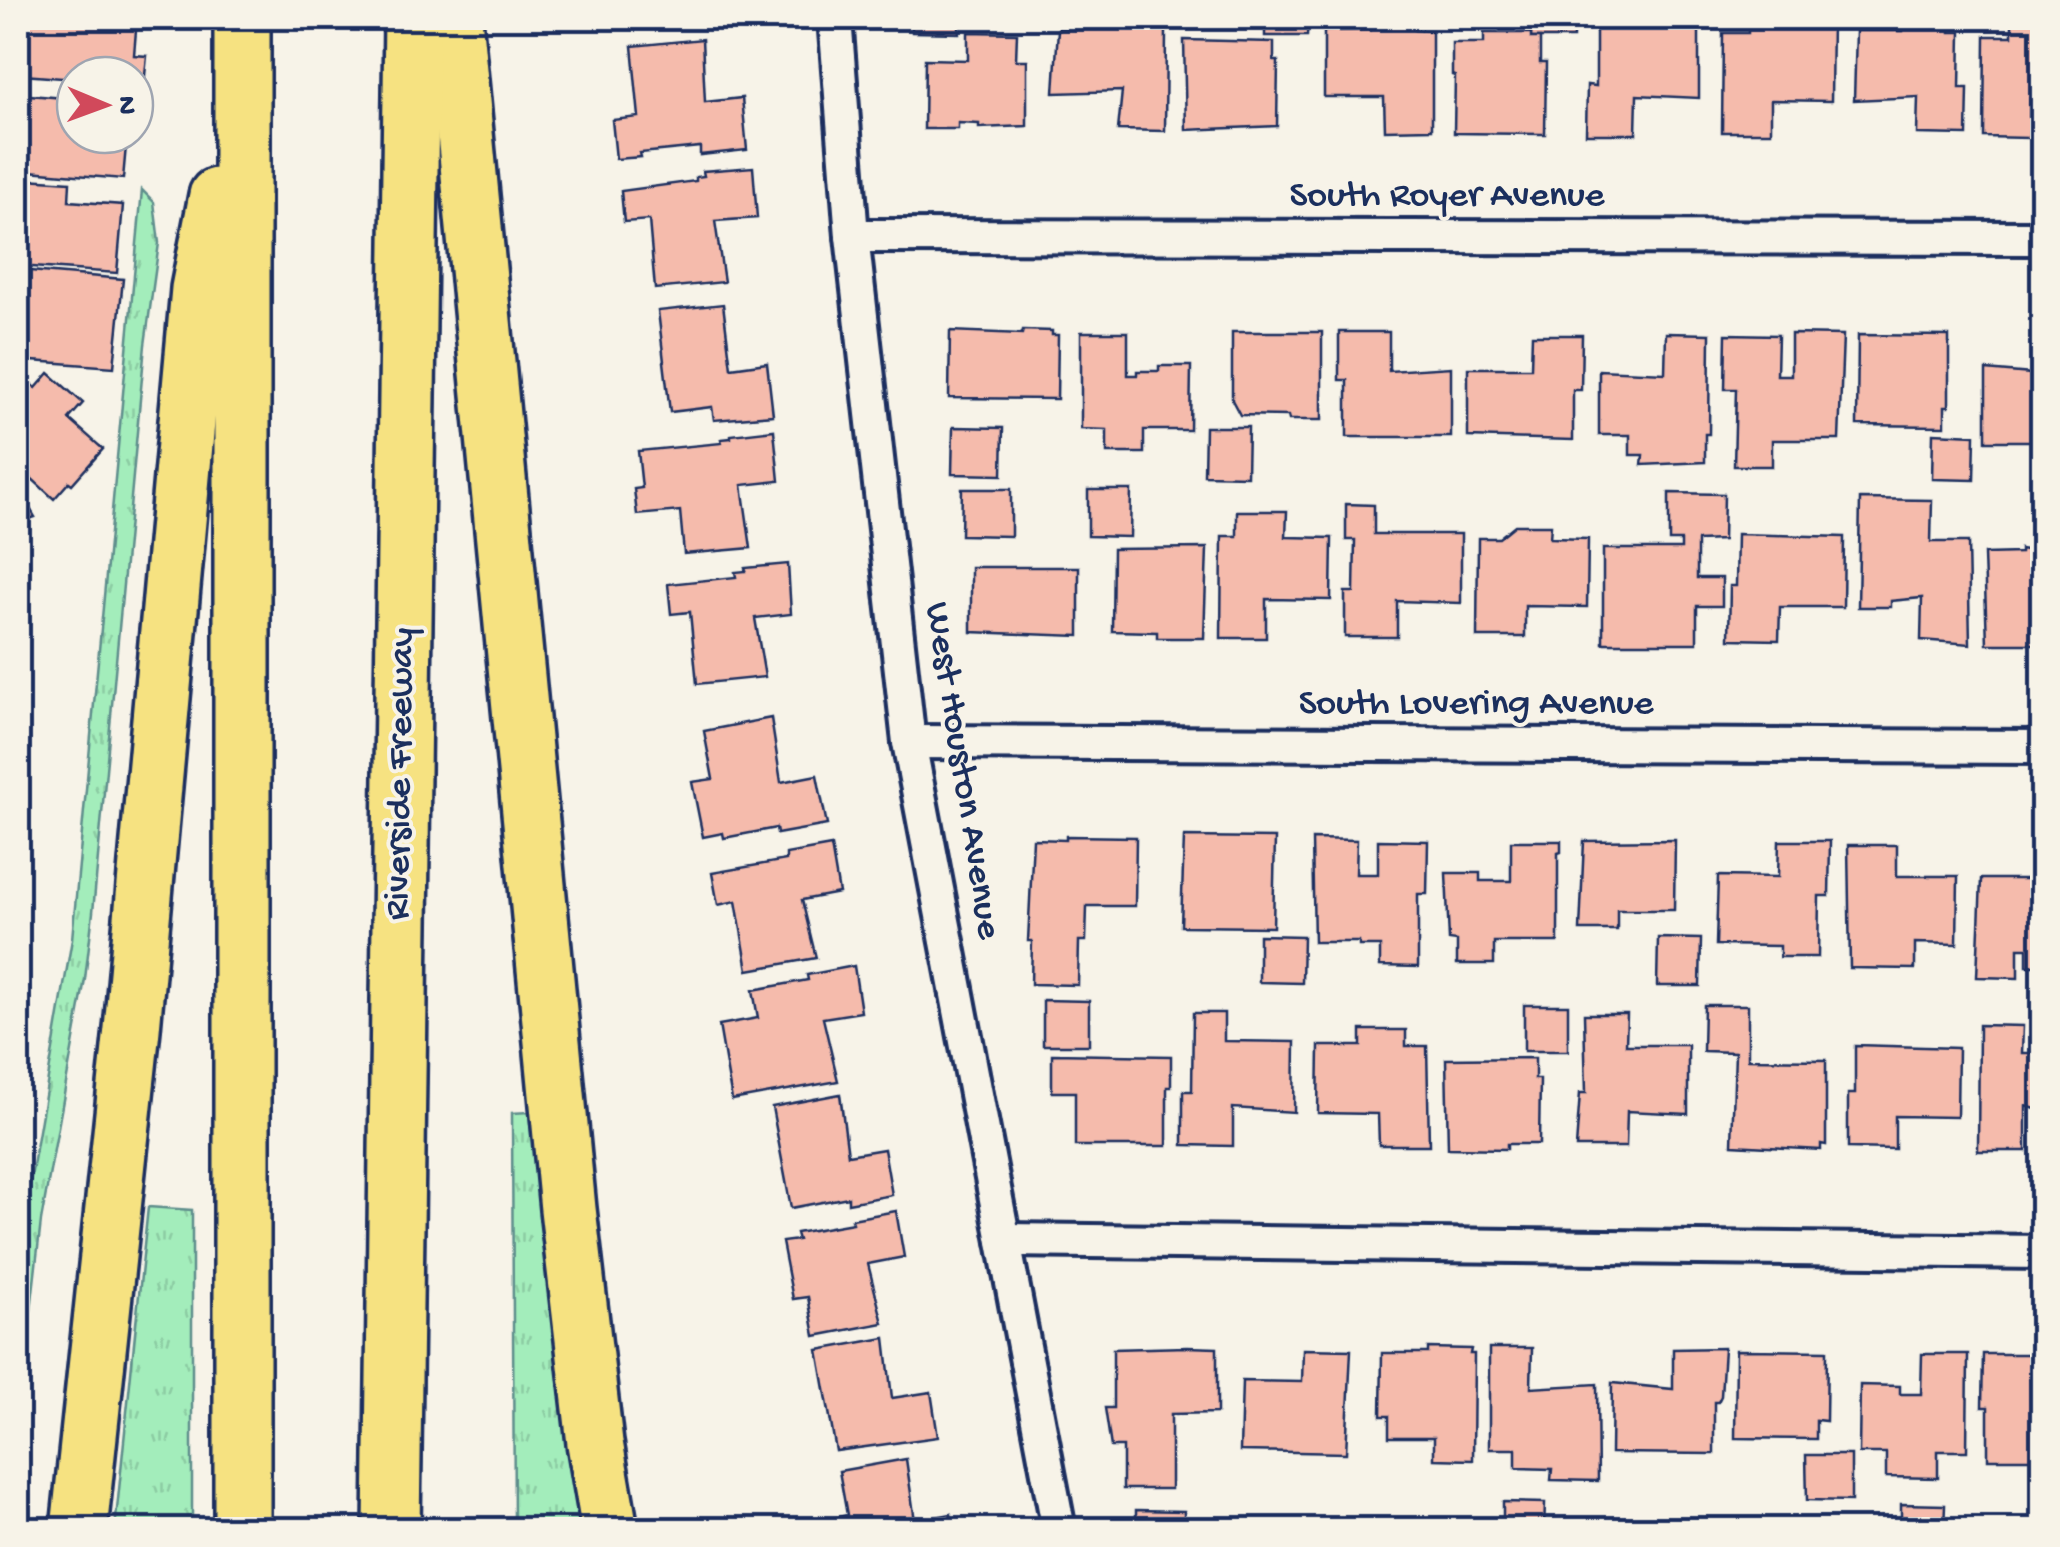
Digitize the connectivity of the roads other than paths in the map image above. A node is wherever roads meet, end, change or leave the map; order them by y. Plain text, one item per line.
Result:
1 (412, 18) edge
2 (454, 18) edge
3 (835, 18) edge
4 (242, 41) edge
5 (852, 236) junction
6 (2042, 238) edge
7 (910, 742) junction
8 (2042, 747) edge
9 (1004, 1240) junction
10 (2042, 1252) edge
11 (79, 1530) edge
12 (242, 1530) edge
13 (392, 1530) edge
14 (610, 1530) edge
15 (1059, 1530) edge

1 - 13 highway, Riverside Freeway
2 - 14 highway
3 - 5 street, West Houston Avenue
4 - 11 highway
4 - 12 highway
5 - 6 street, South Royer Avenue
5 - 7 street, West Houston Avenue
7 - 8 street, South Lovering Avenue
7 - 9 street, West Houston Avenue
9 - 10 street
9 - 15 street, West Houston Avenue

